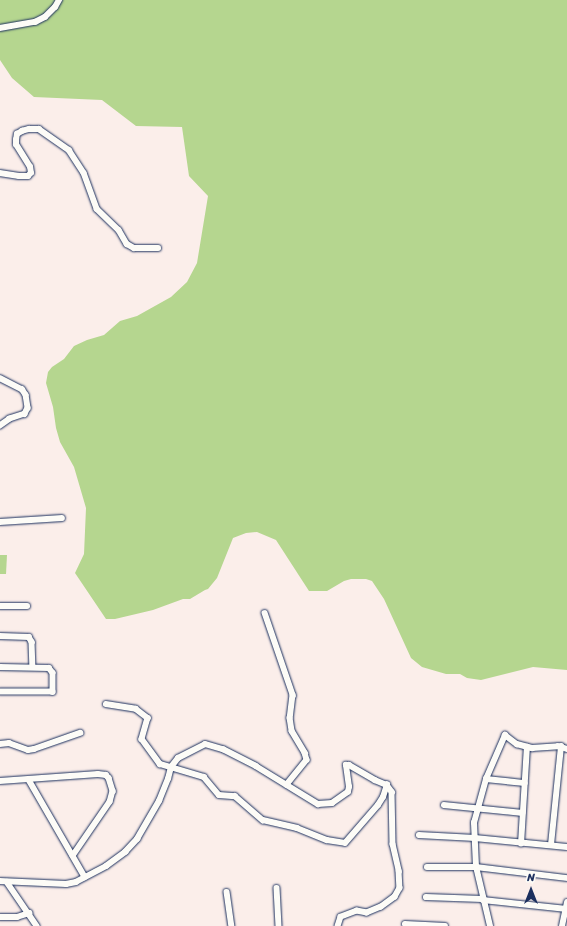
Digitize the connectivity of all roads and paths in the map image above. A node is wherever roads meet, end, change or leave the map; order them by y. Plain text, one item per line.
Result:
1 (59, 0) edge
2 (0, 28) edge
3 (0, 173) edge
4 (158, 248) dead end
5 (0, 378) edge
6 (0, 426) edge
7 (62, 518) dead end
8 (0, 522) edge
9 (0, 606) edge
10 (27, 606) dead end
11 (265, 613) dead end
12 (0, 636) edge
13 (0, 667) edge
14 (33, 667) junction
15 (0, 692) edge
16 (106, 704) dead end
17 (80, 733) dead end
18 (0, 744) edge
19 (527, 747) junction
20 (564, 748) edge
21 (171, 766) junction
22 (486, 779) junction
23 (29, 780) junction
24 (0, 781) edge
25 (525, 783) junction
26 (287, 785) junction
27 (387, 785) junction
28 (444, 805) dead end
29 (477, 808) junction
30 (523, 813) junction
31 (419, 835) dead end
32 (475, 838) junction
33 (521, 844) junction
34 (551, 845) junction
35 (567, 847) edge
36 (73, 856) junction
37 (427, 867) dead end
38 (476, 867) junction
39 (85, 877) junction
40 (567, 878) edge
41 (0, 881) edge
42 (7, 882) junction
43 (277, 888) dead end
44 (227, 892) dead end
45 (426, 897) dead end
46 (482, 899) junction
47 (567, 903) edge
48 (566, 909) edge
49 (29, 913) junction
50 (0, 917) edge
51 (405, 924) dead end
52 (37, 926) edge
53 (232, 926) edge
54 (279, 926) edge
55 (338, 926) edge
56 (445, 926) edge
57 (490, 926) edge
58 (562, 926) edge

1 - 2 street
3 - 4 street
5 - 6 street
7 - 8 street
9 - 10 street
11 - 26 street
12 - 14 street
13 - 14 street
14 - 15 street
16 - 21 street
17 - 18 street
19 - 20 street
19 - 22 street
19 - 25 street
20 - 34 street
21 - 26 street
21 - 27 street
21 - 39 street
22 - 25 street
22 - 29 street
23 - 24 street
23 - 36 street
23 - 36 street
25 - 30 street
26 - 27 street
27 - 55 street
28 - 29 street
29 - 30 street
29 - 32 street
30 - 33 street
31 - 32 street
32 - 33 street
32 - 38 street
33 - 34 street
34 - 35 street
36 - 39 street
37 - 38 street
38 - 40 street
38 - 46 street
39 - 42 street
41 - 42 street
42 - 49 street
43 - 54 street
44 - 53 street
45 - 46 street
46 - 48 street
46 - 57 street
47 - 48 street
48 - 58 street
49 - 50 street
49 - 52 street
51 - 56 street

